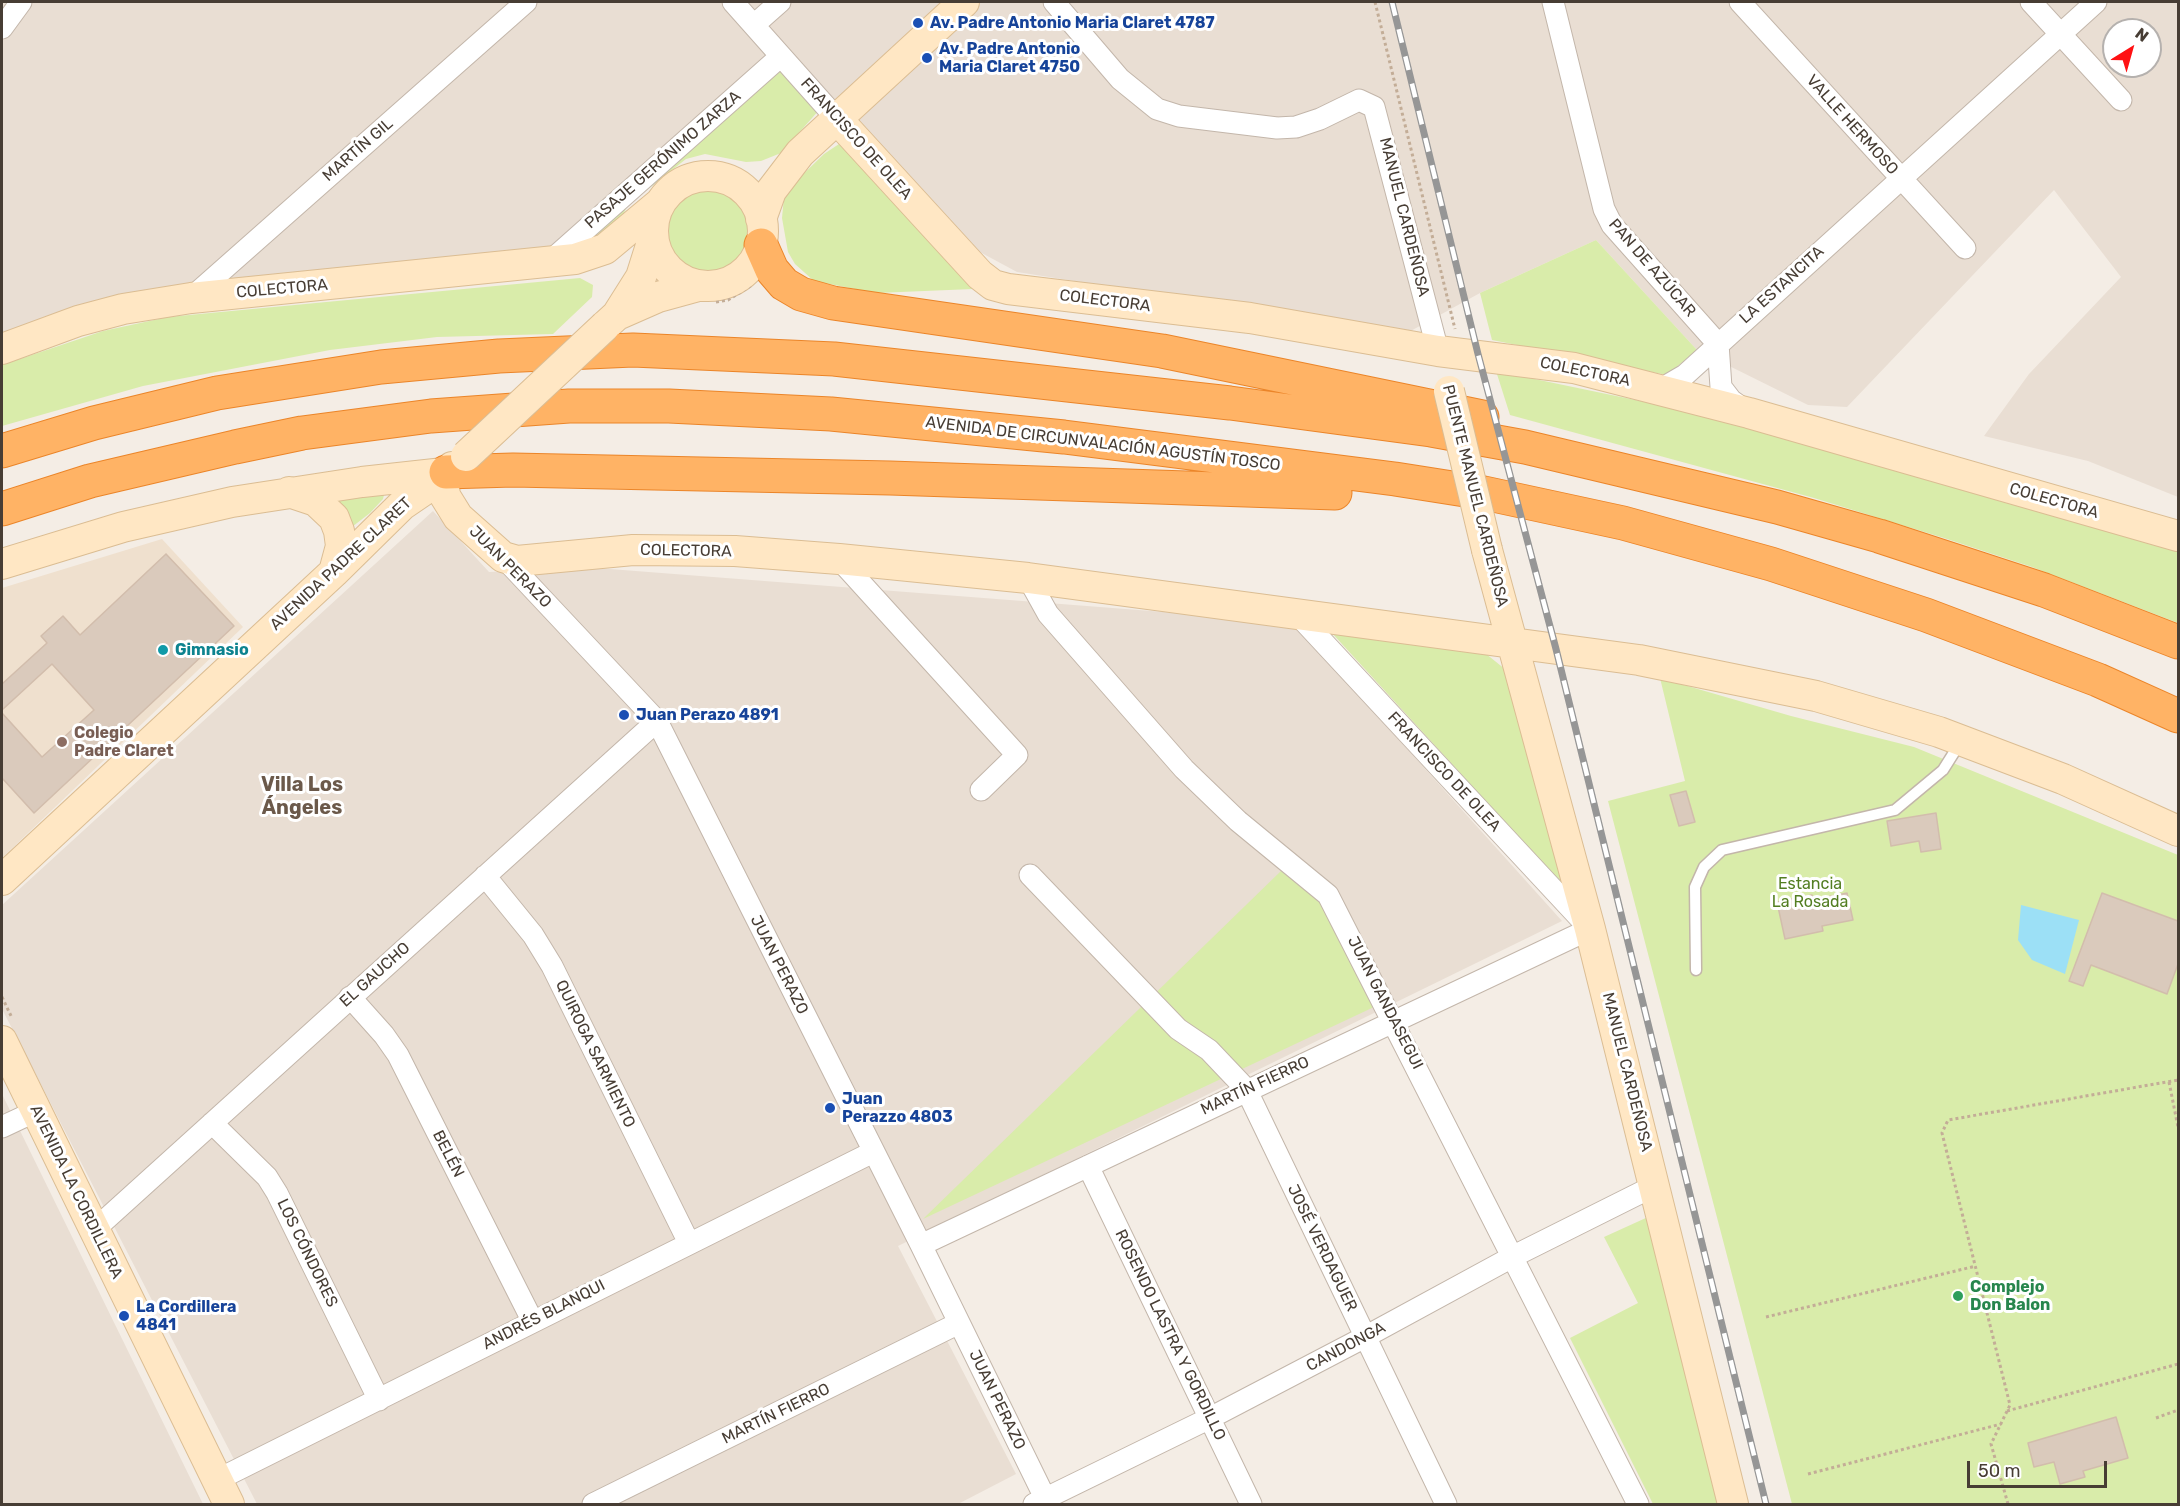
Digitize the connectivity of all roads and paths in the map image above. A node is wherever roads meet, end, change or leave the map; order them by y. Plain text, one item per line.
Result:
1 (21, 2) edge
2 (526, 2) edge
3 (733, 2) edge
4 (780, 2) edge
5 (964, 2) edge
6 (1054, 2) edge
7 (1375, 2) edge
8 (1740, 2) edge
9 (2031, 2) edge
10 (2096, 2) edge
11 (1556, 3) edge
12 (754, 25) junction
13 (2, 28) edge
14 (2060, 33) junction
15 (780, 56) junction
16 (2121, 100) dead end
17 (837, 118) junction
18 (800, 153) junction
19 (1900, 177) junction
20 (725, 179) junction
21 (659, 204) junction
22 (761, 232) junction
23 (653, 239) junction
24 (1965, 248) dead end
25 (546, 264) junction
26 (980, 275) joint
27 (698, 286) junction
28 (191, 298) junction
29 (611, 320) junction
30 (1718, 344) junction
31 (2, 349) edge
32 (1449, 352) junction
33 (1661, 389) junction
34 (1749, 412) junction
35 (2, 451) edge
36 (473, 462) junction
37 (1676, 481) junction
38 (289, 492) junction
39 (2, 509) edge
40 (2178, 536) edge
41 (1690, 541) junction
42 (504, 557) junction
43 (839, 559) junction
44 (2, 564) edge
45 (334, 572) junction
46 (1028, 578) junction
47 (1299, 615) junction
48 (1511, 642) junction
49 (2178, 642) edge
50 (2178, 716) edge
51 (657, 721) junction
52 (1962, 740) junction
53 (981, 790) dead end
54 (2178, 831) edge
55 (6, 873) edge
56 (1030, 875) dead end
57 (486, 876) junction
58 (1590, 929) junction
59 (1696, 970) dead end
60 (350, 997) junction
61 (1394, 1021) junction
62 (2, 1041) edge
63 (2178, 1080) edge
64 (2169, 1082) junction
65 (1246, 1089) junction
66 (36, 1111) junction
67 (212, 1123) junction
68 (2, 1126) edge
69 (2178, 1127) edge
70 (873, 1152) junction
71 (1088, 1166) junction
72 (1656, 1185) junction
73 (94, 1230) junction
74 (689, 1243) junction
75 (921, 1245) junction
76 (1514, 1256) junction
77 (1976, 1266) junction
78 (1767, 1317) dead end
79 (531, 1320) junction
80 (959, 1323) junction
81 (1365, 1337) junction
82 (2178, 1364) edge
83 (379, 1400) junction
84 (2178, 1410) edge
85 (2007, 1411) junction
86 (1210, 1418) junction
87 (2156, 1418) dead end
88 (2001, 1424) junction
89 (1808, 1474) dead end
90 (223, 1492) edge
91 (1043, 1503) edge
92 (593, 1504) edge
93 (1251, 1504) edge
94 (1446, 1504) edge
95 (1638, 1504) edge
96 (1734, 1504) edge
97 (2008, 1504) edge

1 - 13 street
2 - 28 street, MARTÍN GIL
3 - 12 street, FRANCISCO DE OLEA
4 - 12 street
5 - 17 main road
6 - 32 street, MANUEL CARDEÑOSA
7 - 32 path
8 - 19 street, VALLE HERMOSO
9 - 14 street
10 - 14 street, LA ESTANCITA
11 - 30 street, PAN DE AZÚCAR
12 - 15 street, FRANCISCO DE OLEA
14 - 16 street
14 - 19 street, LA ESTANCITA
15 - 17 street, FRANCISCO DE OLEA
15 - 25 street, PASAJE GERÓNIMO ZARZA
17 - 18 main road
17 - 26 main road, FRANCISCO DE OLEA
18 - 20 main road
18 - 22 main road
19 - 24 street, VALLE HERMOSO
19 - 30 street, LA ESTANCITA
20 - 21 main road
20 - 22 main road
21 - 23 main road
21 - 25 main road, COLECTORA
22 - 27 main road
22 - 37 highway
23 - 27 main road
23 - 29 main road, AVENIDA PADRE CLARET
25 - 28 main road, COLECTORA
26 - 32 main road, COLECTORA
27 - 29 main road, AVENIDA PADRE CLARET
28 - 31 main road, COLECTORA
29 - 36 main road, AVENIDA PADRE CLARET, bridge
30 - 33 street, LA ESTANCITA
30 - 34 street
32 - 33 main road, COLECTORA
32 - 48 main road, PUENTE MANUEL CARDEÑOSA, bridge
33 - 34 main road, COLECTORA
34 - 40 main road, COLECTORA
35 - 37 highway
36 - 38 main road
36 - 41 highway
36 - 42 main road, JUAN PERAZO
36 - 45 main road, AVENIDA PADRE CLARET
37 - 49 highway
38 - 44 main road
38 - 45 main road
39 - 41 highway, AVENIDA DE CIRCUNVALACIÓN AGUSTÍN TOSCO
41 - 50 highway, AVENIDA DE CIRCUNVALACIÓN AGUSTÍN TOSCO
42 - 43 main road, COLECTORA
42 - 51 street, JUAN PERAZO
43 - 46 main road, COLECTORA
43 - 53 street
45 - 55 main road, AVENIDA PADRE CLARET
46 - 47 main road, COLECTORA
46 - 61 street, JUAN GANDASEGUI
47 - 48 main road, COLECTORA
47 - 58 street, FRANCISCO DE OLEA
48 - 52 main road, COLECTORA
48 - 58 main road, MANUEL CARDEÑOSA
51 - 57 street, EL GAUCHO
51 - 70 street, JUAN PERAZO
52 - 54 main road
52 - 59 lane
56 - 65 street, JOSÉ VERDAGUER
57 - 60 street, EL GAUCHO
57 - 74 street, QUIROGA SARMIENTO
58 - 61 street, MARTÍN FIERRO
58 - 72 main road, MANUEL CARDEÑOSA
60 - 67 street, EL GAUCHO
60 - 79 street, BELÉN
61 - 65 street, MARTÍN FIERRO
61 - 76 street, JUAN GANDASEGUI
62 - 66 main road, AVENIDA LA CORDILLERA
63 - 64 path
64 - 69 path
64 - 77 path
65 - 71 street, MARTÍN FIERRO
65 - 81 street, JOSÉ VERDAGUER
66 - 68 street
66 - 73 main road, AVENIDA LA CORDILLERA
67 - 73 street, EL GAUCHO
67 - 83 street, LOS CÓNDORES
70 - 74 street, ANDRÉS BLANQUI
70 - 75 street, JUAN PERAZO
71 - 75 street, MARTÍN FIERRO
71 - 86 street, ROSENDO LASTRA Y GORDILLO
72 - 76 street, CANDONGA
72 - 96 main road, MANUEL CARDEÑOSA
73 - 90 main road, AVENIDA LA CORDILLERA
74 - 79 street, ANDRÉS BLANQUI
75 - 80 street, JUAN PERAZO
76 - 81 street, CANDONGA
76 - 95 street, JUAN GANDASEGUI
77 - 78 path
77 - 85 path
79 - 83 street, ANDRÉS BLANQUI
80 - 91 street, JUAN PERAZO
80 - 92 street, MARTÍN FIERRO
81 - 86 street, CANDONGA
81 - 94 street, JOSÉ VERDAGUER
82 - 85 path
83 - 90 street, ANDRÉS BLANQUI
84 - 87 path
85 - 88 path
86 - 91 street, CANDONGA
86 - 93 street, ROSENDO LASTRA Y GORDILLO
88 - 89 path
88 - 97 path

